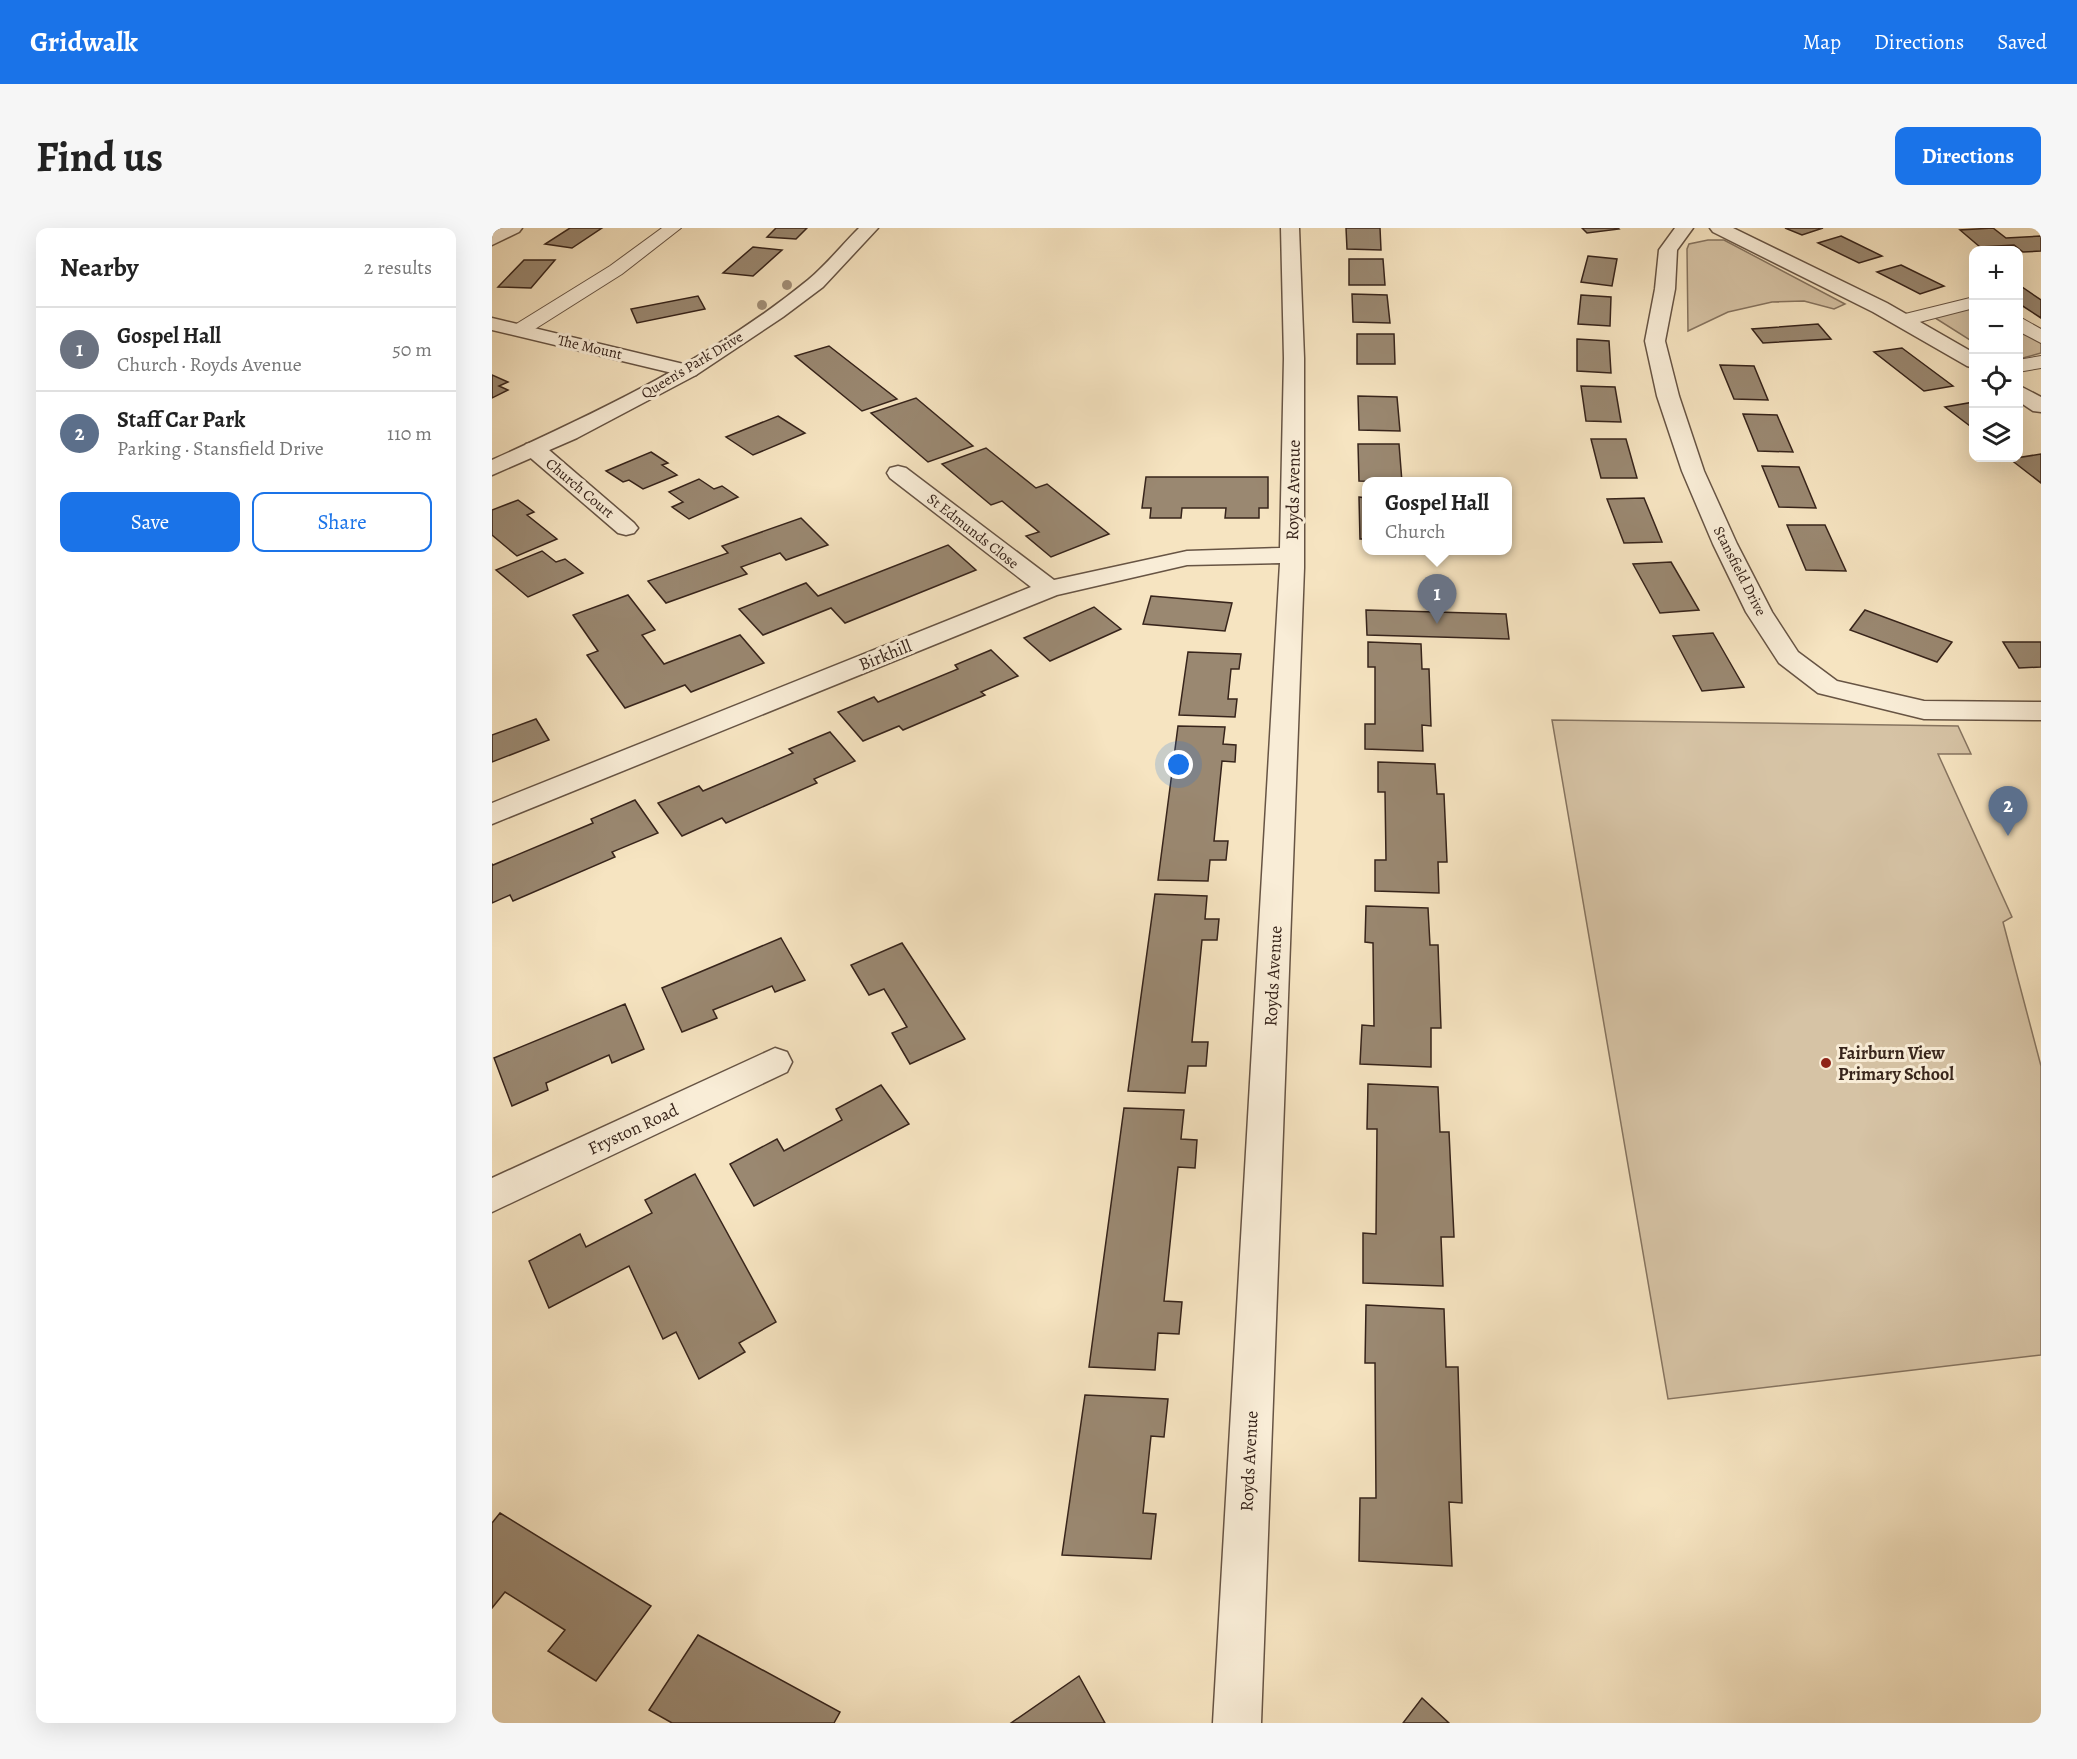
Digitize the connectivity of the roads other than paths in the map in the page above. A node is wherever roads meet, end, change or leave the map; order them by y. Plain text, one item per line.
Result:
1 (513, 228) edge
2 (673, 228) edge
3 (869, 228) edge
4 (1290, 228) edge
5 (1684, 228) edge
6 (1719, 228) edge
7 (492, 240) edge
8 (1969, 303) edge
9 (1904, 320) junction
10 (492, 324) edge
11 (2023, 325) edge
12 (520, 330) junction
13 (2041, 337) edge
14 (1969, 359) edge
15 (2041, 362) edge
16 (2023, 365) edge
17 (689, 371) junction
18 (2023, 394) edge
19 (2041, 406) edge
20 (534, 449) junction
21 (492, 468) edge
22 (898, 473) dead end
23 (626, 528) dead end
24 (1292, 555) junction
25 (1049, 589) junction
26 (2041, 711) edge
27 (492, 814) edge
28 (775, 1062) dead end
29 (492, 1196) edge
30 (1237, 1723) edge

1 - 7 street
2 - 12 lane
3 - 17 street, Queen's Park Drive
4 - 24 street, Royds Avenue
5 - 26 street, Stansfield Drive
6 - 9 street
8 - 9 lane
9 - 14 street
10 - 12 street, The Mount
11 - 13 lane
12 - 17 street, The Mount
15 - 16 lane
17 - 20 street, Queen's Park Drive
18 - 19 street
20 - 21 street, Queen's Park Drive
20 - 23 street, Church Court
22 - 25 street, St Edmunds Close
24 - 25 street, Birkhill
24 - 30 street, Royds Avenue
25 - 27 street, Birkhill
28 - 29 street, Fryston Road

